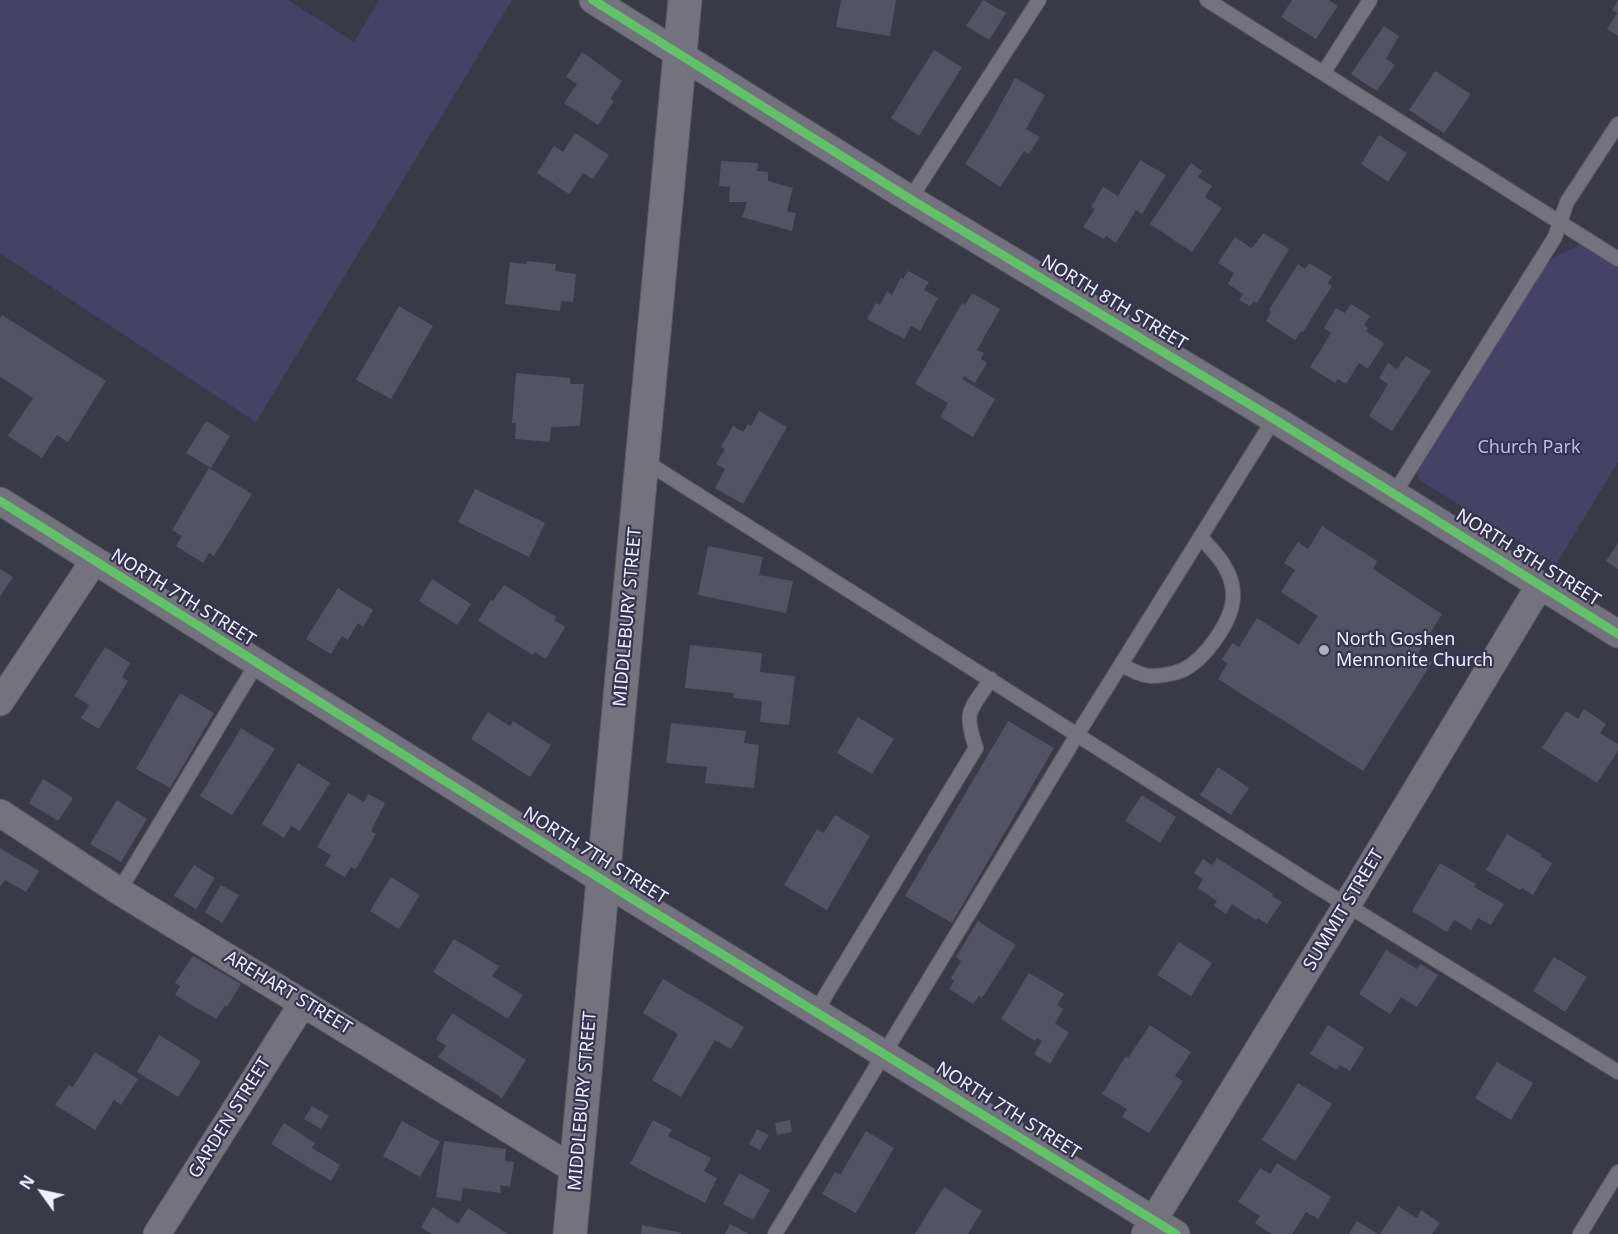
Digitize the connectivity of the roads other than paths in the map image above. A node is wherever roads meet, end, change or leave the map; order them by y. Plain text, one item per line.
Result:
1 (593, 0) edge
2 (686, 0) edge
3 (1039, 0) edge
4 (1207, 0) edge
5 (1370, 0) edge
6 (681, 53) junction
7 (1324, 72) junction
8 (1618, 124) edge
9 (910, 199) junction
10 (1560, 221) junction
11 (1618, 259) edge
12 (1275, 419) junction
13 (643, 460) junction
14 (1394, 494) junction
15 (0, 501) edge
16 (1200, 537) junction
17 (94, 561) junction
18 (1540, 585) junction
19 (1618, 633) edge
20 (257, 663) junction
21 (1121, 665) junction
22 (991, 679) junction
23 (0, 702) edge
24 (1077, 735) junction
25 (0, 813) edge
26 (603, 880) junction
27 (119, 891) junction
28 (1347, 905) junction
29 (303, 1003) junction
30 (816, 1011) junction
31 (883, 1053) junction
32 (1618, 1072) edge
33 (577, 1171) junction
34 (1618, 1172) edge
35 (1158, 1229) edge
36 (157, 1234) edge
37 (570, 1234) edge
38 (775, 1234) edge
39 (1580, 1234) edge

1 - 6 street, NORTH 8TH STREET
2 - 6 main road, MIDDLEBURY STREET
3 - 9 lane
4 - 7 lane
5 - 7 lane
6 - 9 street, NORTH 8TH STREET
6 - 13 main road, MIDDLEBURY STREET
7 - 10 lane
8 - 10 lane
9 - 12 street, NORTH 8TH STREET
10 - 11 lane
10 - 14 lane
12 - 14 street, NORTH 8TH STREET
12 - 16 lane
13 - 22 lane
13 - 26 main road, MIDDLEBURY STREET
14 - 18 street, NORTH 8TH STREET
15 - 17 street, NORTH 7TH STREET
16 - 21 lane
16 - 21 lane
17 - 20 street, NORTH 7TH STREET
17 - 23 street
18 - 19 street, NORTH 8TH STREET
18 - 28 street, SUMMIT STREET
20 - 26 street, NORTH 7TH STREET
20 - 27 lane
21 - 24 lane
22 - 24 lane
22 - 30 lane
24 - 28 lane
24 - 31 lane
25 - 27 street, AREHART STREET
26 - 30 street, NORTH 7TH STREET
26 - 33 main road, MIDDLEBURY STREET
27 - 29 street, AREHART STREET
28 - 32 lane
28 - 35 street, SUMMIT STREET
29 - 33 street, AREHART STREET
29 - 36 street, GARDEN STREET
30 - 31 street, NORTH 7TH STREET
31 - 35 street, NORTH 7TH STREET
31 - 38 lane
33 - 37 main road, MIDDLEBURY STREET
34 - 39 lane

